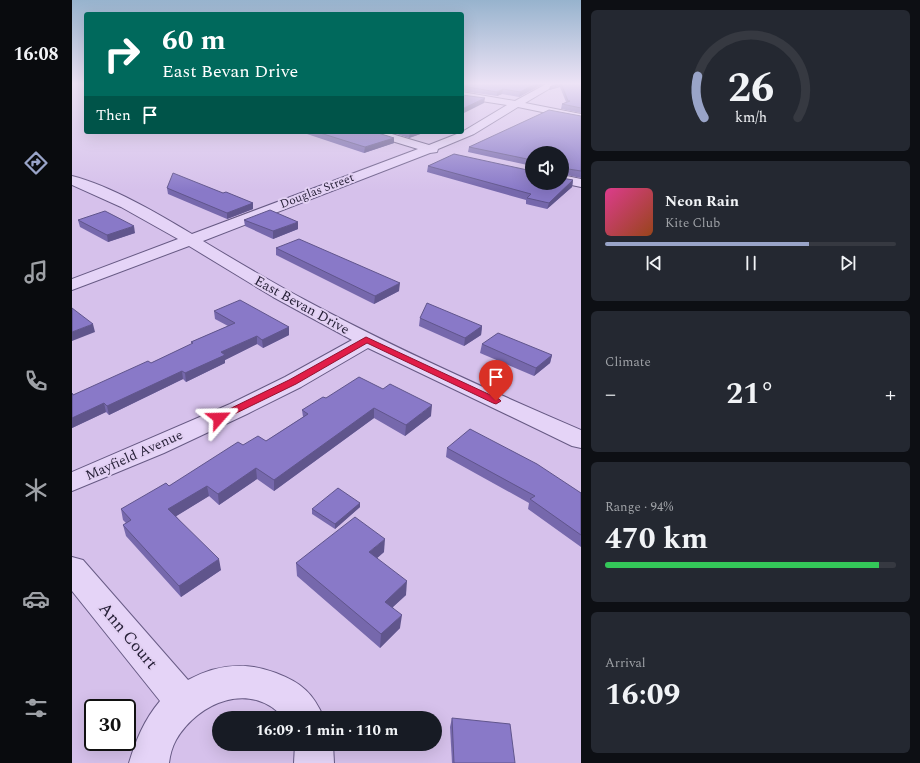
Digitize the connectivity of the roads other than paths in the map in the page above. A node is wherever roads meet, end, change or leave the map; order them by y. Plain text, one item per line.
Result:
1 (494, 119) edge
2 (380, 134) edge
3 (429, 149) junction
4 (449, 153) dead end
5 (72, 180) edge
6 (569, 180) edge
7 (581, 183) edge
8 (191, 239) junction
9 (72, 285) edge
10 (366, 340) junction
11 (581, 440) edge
12 (72, 482) edge
13 (72, 569) edge
14 (183, 702) junction
15 (300, 711) edge
16 (315, 751) edge
17 (149, 763) edge
18 (314, 763) edge

1 - 3 street, Douglas Street
2 - 3 street
3 - 4 street
3 - 8 street, Douglas Street
5 - 8 street, East Bevan Drive
6 - 7 street
8 - 9 street, Douglas Street
8 - 10 street, East Bevan Drive
10 - 11 street, East Bevan Drive
10 - 12 street, Mayfield Avenue
13 - 14 street, Ann Court
14 - 15 street
14 - 17 street
16 - 18 street

